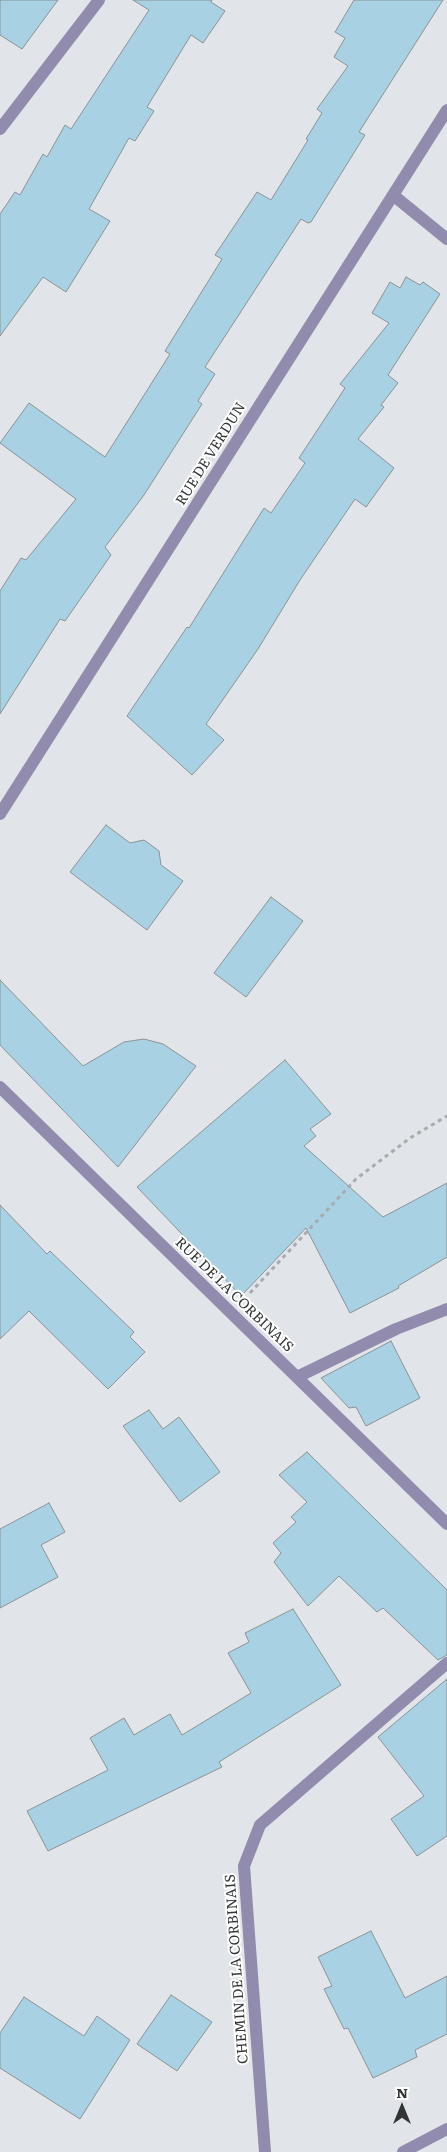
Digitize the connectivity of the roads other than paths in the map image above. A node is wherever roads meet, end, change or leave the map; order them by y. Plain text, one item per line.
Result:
1 (99, 0) edge
2 (447, 110) edge
3 (0, 129) edge
4 (393, 195) junction
5 (447, 240) edge
6 (0, 814) edge
7 (0, 1087) edge
8 (447, 1309) edge
9 (297, 1377) junction
10 (447, 1524) edge
11 (447, 1662) edge
12 (447, 2129) edge
13 (265, 2152) edge
14 (403, 2152) edge

1 - 3 street
2 - 4 street, RUE DE VERDUN
4 - 5 street
4 - 6 street, RUE DE VERDUN
7 - 9 street, RUE DE LA CORBINAIS
8 - 9 street
9 - 10 street, RUE DE LA CORBINAIS
11 - 13 street, CHEMIN DE LA CORBINAIS
12 - 14 street

